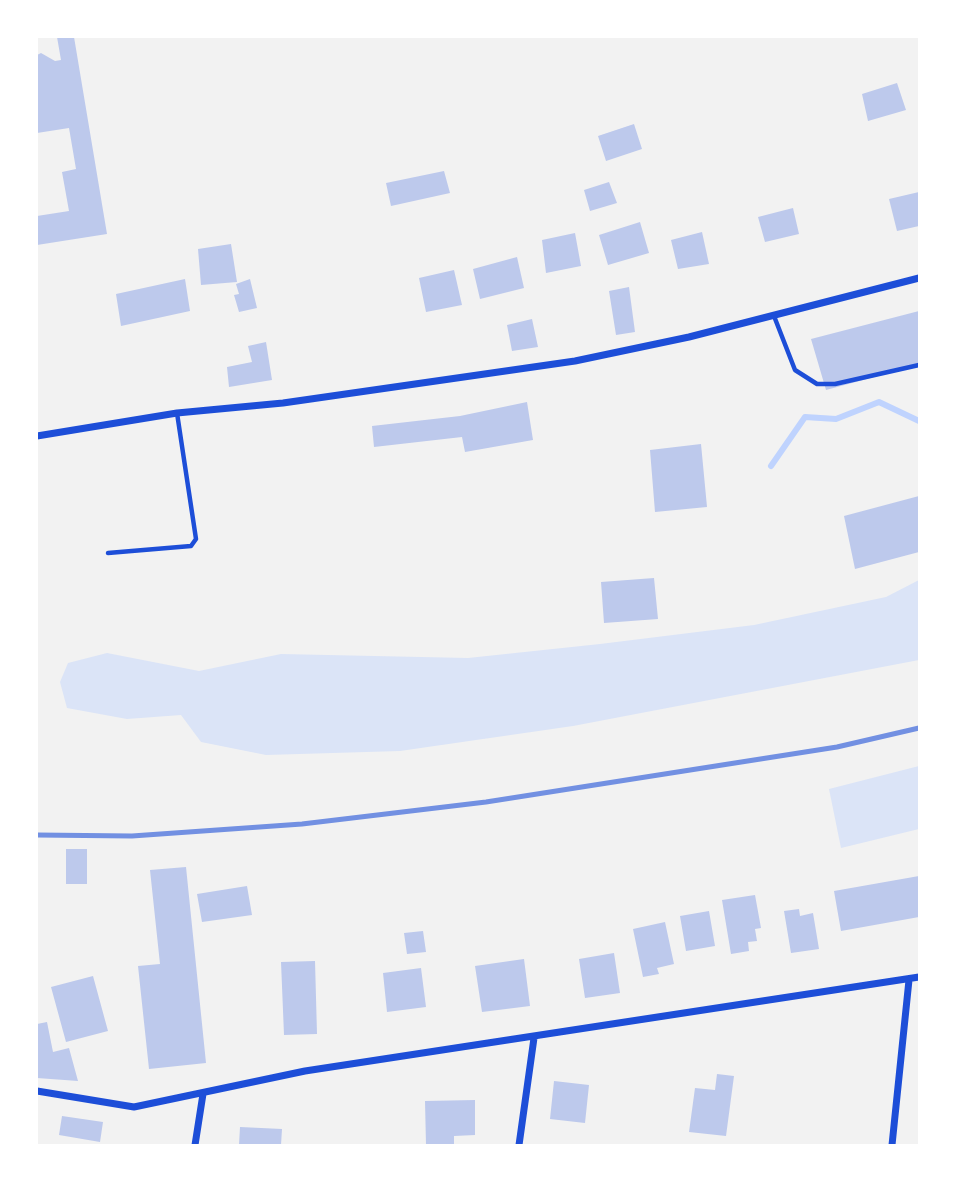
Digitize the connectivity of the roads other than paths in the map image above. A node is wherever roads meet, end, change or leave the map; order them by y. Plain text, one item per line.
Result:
1 (919, 278) edge
2 (774, 315) junction
3 (919, 365) edge
4 (177, 412) junction
5 (37, 436) edge
6 (108, 553) dead end
7 (919, 977) edge
8 (909, 980) junction
9 (534, 1038) junction
10 (37, 1091) edge
11 (204, 1094) junction
12 (195, 1145) edge
13 (519, 1145) edge
14 (892, 1145) edge

1 - 2 street
2 - 3 lane
2 - 4 street
4 - 5 street
4 - 6 lane
7 - 8 street
8 - 9 street
8 - 14 street
9 - 11 street
9 - 13 street
10 - 11 street
11 - 12 street

